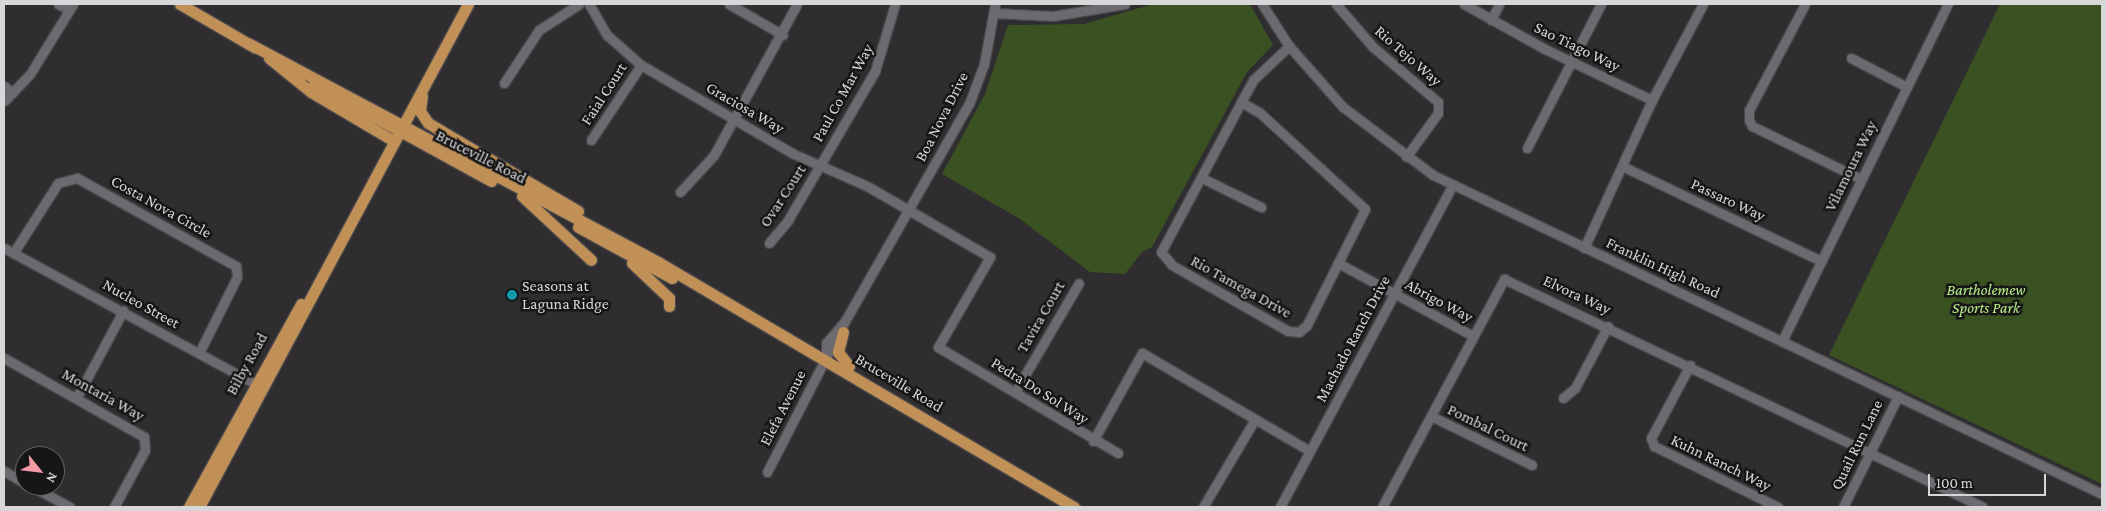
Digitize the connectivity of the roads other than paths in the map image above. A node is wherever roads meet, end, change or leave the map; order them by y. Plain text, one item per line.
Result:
1 (58, 4) edge
2 (180, 4) edge
3 (468, 4) edge
4 (579, 4) edge
5 (589, 4) edge
6 (729, 4) edge
7 (797, 4) edge
8 (896, 4) edge
9 (995, 4) edge
10 (1124, 4) edge
11 (1262, 4) edge
12 (1336, 4) edge
13 (1464, 4) edge
14 (1499, 4) edge
15 (1601, 4) edge
16 (1703, 4) edge
17 (1805, 4) edge
18 (1948, 4) edge
19 (70, 6) edge
20 (1097, 7) edge
21 (994, 14) junction
22 (1491, 20) junction
23 (783, 36) junction
24 (248, 43) junction
25 (1289, 46) junction
26 (1852, 58) dead end
27 (1570, 61) junction
28 (641, 65) junction
29 (426, 82) junction
30 (504, 83) dead end
31 (4, 86) edge
32 (1907, 87) junction
33 (13, 93) junction
34 (1652, 100) junction
35 (4, 101) edge
36 (1240, 102) junction
37 (734, 120) junction
38 (399, 133) junction
39 (591, 140) dead end
40 (1527, 148) dead end
41 (1406, 158) junction
42 (820, 165) junction
43 (1622, 166) junction
44 (1202, 178) junction
45 (1861, 179) junction
46 (1453, 185) junction
47 (680, 192) dead end
48 (522, 196) junction
49 (1261, 207) dead end
50 (909, 210) junction
51 (605, 234) junction
52 (769, 243) dead end
53 (4, 248) edge
54 (1584, 248) junction
55 (620, 251) junction
56 (14, 252) junction
57 (591, 260) dead end
58 (1821, 261) junction
59 (1338, 263) junction
60 (1079, 283) dead end
61 (705, 291) junction
62 (1394, 294) junction
63 (669, 306) dead end
64 (122, 311) junction
65 (844, 326) junction
66 (1608, 326) junction
67 (1473, 336) junction
68 (1782, 342) junction
69 (199, 353) junction
70 (4, 358) edge
71 (826, 359) junction
72 (1690, 365) junction
73 (857, 378) junction
74 (259, 386) junction
75 (1015, 392) junction
76 (1898, 396) junction
77 (77, 397) junction
78 (1562, 398) dead end
79 (1431, 416) junction
80 (1255, 419) junction
81 (1092, 441) junction
82 (1871, 450) junction
83 (1310, 451) junction
84 (1118, 453) dead end
85 (1532, 465) dead end
86 (4, 471) edge
87 (767, 472) dead end
88 (15, 477) edge
89 (2102, 494) edge
90 (50, 496) edge
91 (1386, 506) edge
92 (70, 507) edge
93 (114, 507) edge
94 (189, 507) edge
95 (199, 507) edge
96 (1074, 507) edge
97 (1203, 507) edge
98 (1280, 507) edge
99 (1778, 507) edge
100 (1843, 507) edge
101 (1983, 507) edge

1 - 19 street
2 - 24 main road, Bruceville Road
3 - 29 main road, Bilby Road
4 - 30 street
5 - 28 street, Graciosa Way
6 - 23 street
7 - 23 street
8 - 42 street, Paul Co Mar Way
9 - 21 street, Boa Nova Drive
10 - 20 street
11 - 25 street, Franklin High Road
12 - 41 street, Rio Tejo Way
13 - 22 street, Sao Tiago Way
14 - 22 street
15 - 27 street
16 - 34 street
17 - 45 street
18 - 32 street, Vilamoura Way
19 - 33 street
20 - 21 street
21 - 50 street, Boa Nova Drive
22 - 27 street, Sao Tiago Way
23 - 37 street
24 - 38 main road, Bruceville Road
24 - 38 main road, Bruceville Road
25 - 36 street, Rio Tamega Drive
25 - 41 street, Franklin High Road
26 - 32 street
27 - 34 street, Sao Tiago Way
27 - 40 street
28 - 37 street, Graciosa Way
28 - 39 street, Faial Court
29 - 38 main road, Bilby Road
29 - 51 main road
31 - 33 street
32 - 45 street, Vilamoura Way
33 - 35 street
34 - 43 street
36 - 44 street, Rio Tamega Drive
36 - 59 street, Rio Tamega Drive
37 - 42 street, Graciosa Way
37 - 47 street
38 - 48 main road, Bruceville Road
38 - 51 main road, Bruceville Road
38 - 74 main road, Bilby Road
41 - 46 street, Franklin High Road
42 - 50 street, Graciosa Way
42 - 52 street, Ovar Court
43 - 54 street
43 - 58 street, Passaro Way
44 - 49 street
44 - 59 street, Rio Tamega Drive
45 - 58 street, Vilamoura Way
46 - 54 street, Franklin High Road
46 - 62 street, Machado Ranch Drive
48 - 55 main road, Bruceville Road
48 - 57 main road
50 - 65 street, Elefa Avenue
50 - 75 street, Pedra Do Sol Way
51 - 61 main road, Bruceville Road
53 - 56 street, Nucleo Street
54 - 68 street, Franklin High Road
55 - 61 main road, Bruceville Road
55 - 63 main road
56 - 64 street, Nucleo Street
56 - 69 street, Costa Nova Circle
58 - 68 street, Vilamoura Way
59 - 62 street, Abrigo Way
60 - 75 street, Tavira Court
61 - 71 main road, Bruceville Road
62 - 67 street, Abrigo Way
62 - 83 street, Machado Ranch Drive
64 - 69 street, Nucleo Street
64 - 77 street
65 - 71 street, Elefa Avenue
65 - 73 main road
66 - 67 street, Elvora Way
66 - 72 street, Elvora Way
66 - 78 street
67 - 79 street, Elvora Way
68 - 76 street, Franklin High Road
69 - 74 street, Nucleo Street
70 - 77 street, Montaria Way
71 - 73 main road, Bruceville Road
71 - 87 street, Elefa Avenue
72 - 82 street, Elvora Way
72 - 99 street, Kuhn Ranch Way
73 - 96 main road, Bruceville Road
74 - 94 main road, Bilby Road
74 - 95 main road, Bilby Road
75 - 81 street, Pedra Do Sol Way
76 - 82 street, Quail Run Lane
76 - 89 street, Franklin High Road
77 - 93 street, Montaria Way
79 - 85 street, Pombal Court
79 - 91 street, Elvora Way
80 - 81 street, Pedra Do Sol Way
80 - 83 street, Pedra Do Sol Way
80 - 97 street
81 - 84 street
82 - 100 street, Quail Run Lane
82 - 101 street, Elvora Way
83 - 98 street, Machado Ranch Drive
86 - 88 street
90 - 92 street

